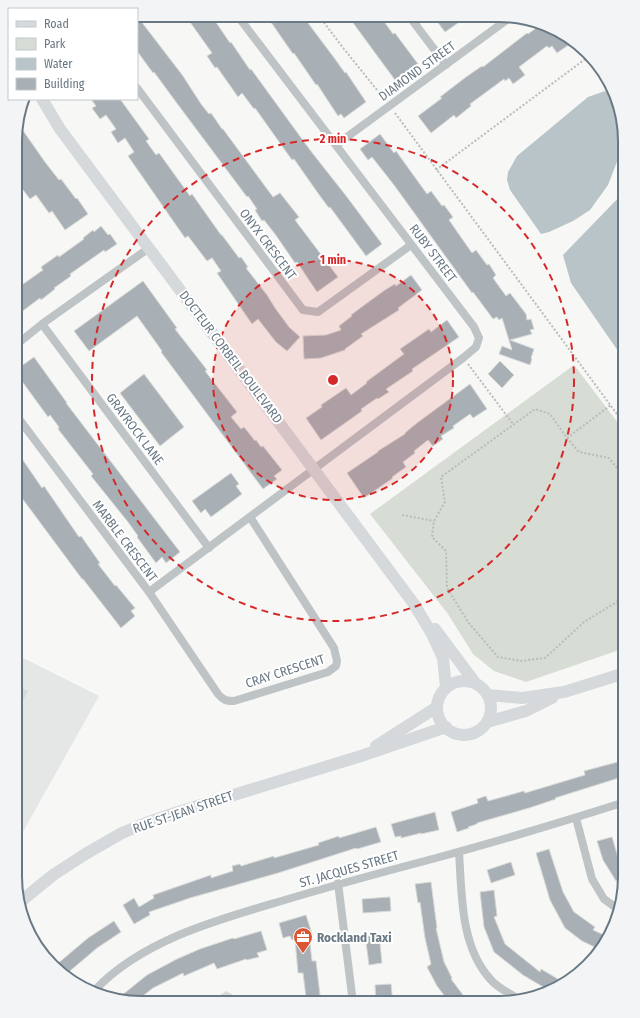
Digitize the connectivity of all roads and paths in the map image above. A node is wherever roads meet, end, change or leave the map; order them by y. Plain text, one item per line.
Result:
1 (242, 22) edge
2 (324, 22) edge
3 (414, 22) edge
4 (504, 22) edge
5 (585, 59) edge
6 (446, 65) junction
7 (138, 89) edge
8 (43, 100) edge
9 (389, 105) junction
10 (336, 145) junction
11 (436, 170) junction
12 (411, 245) junction
13 (149, 248) junction
14 (42, 324) junction
15 (22, 340) edge
16 (463, 358) junction
17 (611, 405) junction
18 (618, 415) edge
19 (22, 423) edge
20 (513, 424) junction
21 (567, 438) junction
22 (314, 469) junction
23 (618, 469) edge
24 (402, 515) dead end
25 (250, 517) junction
26 (434, 521) junction
27 (209, 548) junction
28 (149, 592) junction
29 (618, 601) edge
30 (422, 615) junction
31 (618, 675) edge
32 (476, 684) junction
33 (446, 688) junction
34 (564, 692) junction
35 (488, 695) junction
36 (437, 707) junction
37 (486, 722) junction
38 (446, 727) junction
39 (361, 756) junction
40 (618, 804) edge
41 (576, 818) junction
42 (459, 852) junction
43 (338, 883) junction
44 (24, 899) edge
45 (614, 907) edge
46 (98, 988) edge
47 (513, 995) edge
48 (352, 996) edge

1 - 10 street, RUBY STREET
2 - 9 path
3 - 6 street
4 - 6 street, DIAMOND STREET
5 - 11 path
6 - 9 street, DIAMOND STREET
7 - 12 street, ONYX CRESCENT
8 - 13 main road, DOCTEUR CORBEIL BOULEVARD
9 - 10 street, DIAMOND STREET
9 - 11 path
10 - 12 street, RUBY STREET
11 - 17 path
12 - 16 street, RUBY STREET
13 - 14 street
13 - 22 main road, DOCTEUR CORBEIL BOULEVARD
14 - 15 street
14 - 27 street, GRAYROCK LANE
16 - 20 path
16 - 22 street, RUBY STREET
17 - 18 path
17 - 21 path
19 - 28 street, MARBLE CRESCENT
20 - 21 path
20 - 26 path
21 - 23 path
22 - 25 street, MARBLE CRESCENT
22 - 30 main road, DOCTEUR CORBEIL BOULEVARD
24 - 26 path
25 - 27 street, MARBLE CRESCENT
25 - 28 street, CRAY CRESCENT
26 - 29 path
27 - 28 street, MARBLE CRESCENT
30 - 32 main road, DOCTEUR CORBEIL BOULEVARD
30 - 33 main road, DOCTEUR CORBEIL BOULEVARD
31 - 34 main road
32 - 33 main road
32 - 35 main road
33 - 36 main road
34 - 35 main road
34 - 37 main road
35 - 37 main road
36 - 38 main road
36 - 39 main road, RUE ST-JEAN STREET
37 - 38 main road
38 - 39 main road, RUE ST-JEAN STREET
39 - 44 main road, RUE ST-JEAN STREET
40 - 41 street, ST. JACQUES STREET
41 - 42 street, ST. JACQUES STREET
41 - 45 street
42 - 43 street, ST. JACQUES STREET
42 - 47 street
43 - 46 street, ST. JACQUES STREET
43 - 48 street

